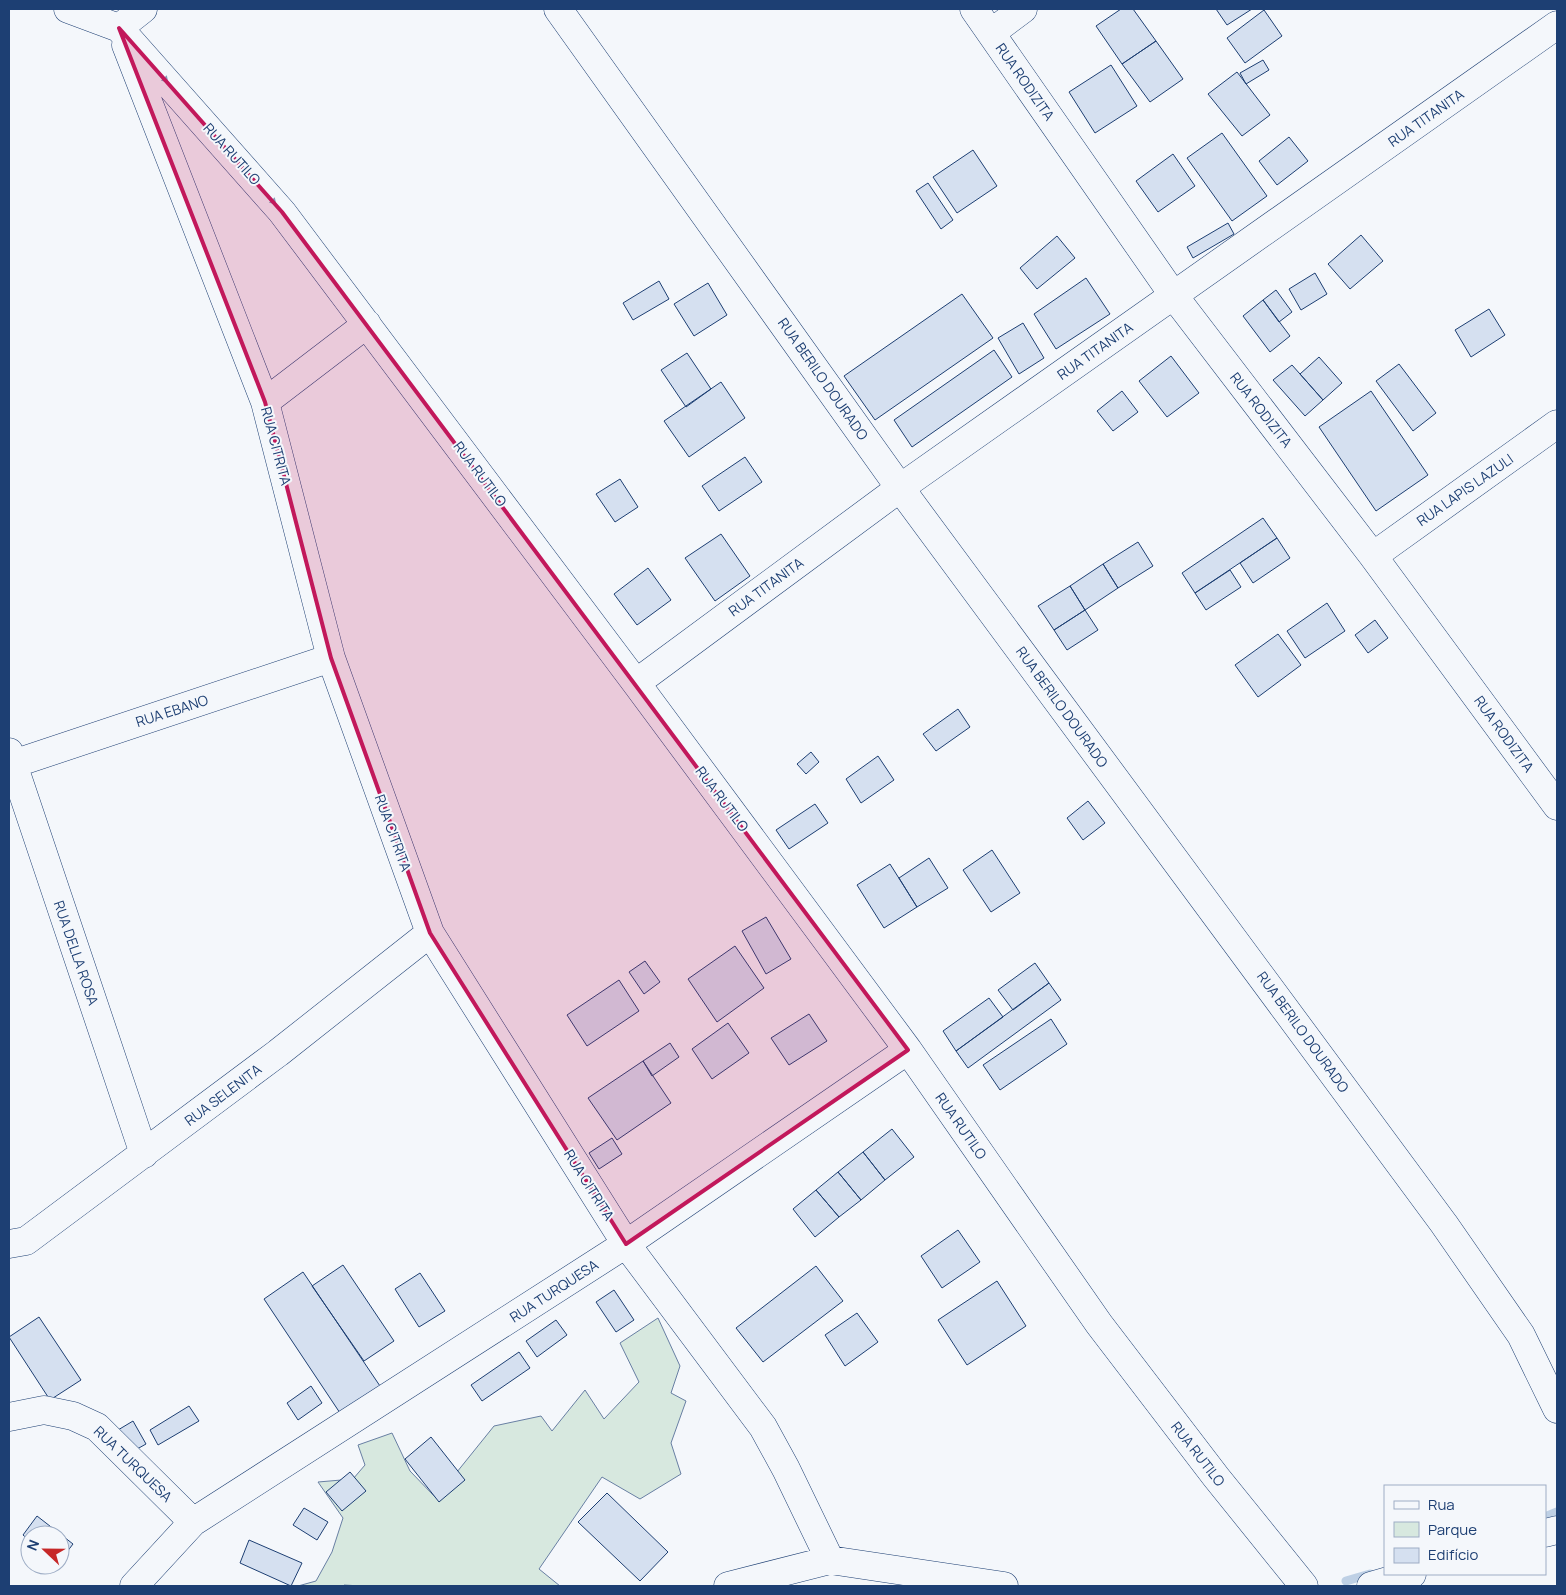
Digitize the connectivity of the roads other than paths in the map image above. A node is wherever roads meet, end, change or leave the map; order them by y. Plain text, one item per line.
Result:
1 (68, 9) edge
2 (143, 9) edge
3 (558, 9) edge
4 (974, 9) edge
5 (1023, 9) edge
6 (1557, 25) edge
7 (119, 28) junction
8 (991, 33) junction
9 (1174, 296) junction
10 (367, 324) junction
11 (265, 402) junction
12 (1557, 424) edge
13 (900, 488) junction
14 (1373, 556) junction
15 (331, 658) junction
16 (636, 683) junction
17 (11, 758) edge
18 (1557, 806) edge
19 (430, 933) junction
20 (908, 1050) junction
21 (144, 1154) junction
22 (626, 1244) junction
23 (9, 1245) edge
24 (1557, 1409) edge
25 (9, 1416) edge
26 (193, 1522) junction
27 (830, 1560) junction
28 (1409, 1575) edge
29 (134, 1586) edge
30 (728, 1586) edge
31 (1004, 1586) edge
32 (1304, 1586) edge
33 (1371, 1586) edge

1 - 7 street
2 - 7 street
3 - 13 street, RUA BERILO DOURADO
4 - 8 street, RUA RODIZITA
5 - 8 street
6 - 9 street, RUA TITANITA
7 -> 10 street, RUA RUTILO
7 - 11 street, RUA CITRITA
8 - 9 street, RUA RODIZITA
9 - 13 street, RUA TITANITA
9 - 14 street, RUA RODIZITA
10 - 11 street
10 - 16 street, RUA RUTILO
11 - 15 street, RUA CITRITA
12 - 14 street, RUA LAPIS LAZULI
13 - 16 street, RUA TITANITA
13 - 24 street, RUA BERILO DOURADO
14 - 18 street, RUA RODIZITA
15 - 17 street, RUA EBANO
15 - 19 street, RUA CITRITA
16 - 20 street, RUA RUTILO
17 - 21 street, RUA DELLA ROSA
19 - 21 street, RUA SELENITA
19 - 22 street, RUA CITRITA
20 - 22 street, RUA TURQUESA
20 - 32 street, RUA RUTILO
21 - 23 street, RUA SELENITA
22 - 26 street, RUA TURQUESA
22 - 27 street, RUA CITRITA
25 - 26 street, RUA TURQUESA
26 - 29 street, RUA TURQUESA
27 - 30 street
27 - 31 street
28 - 33 street

